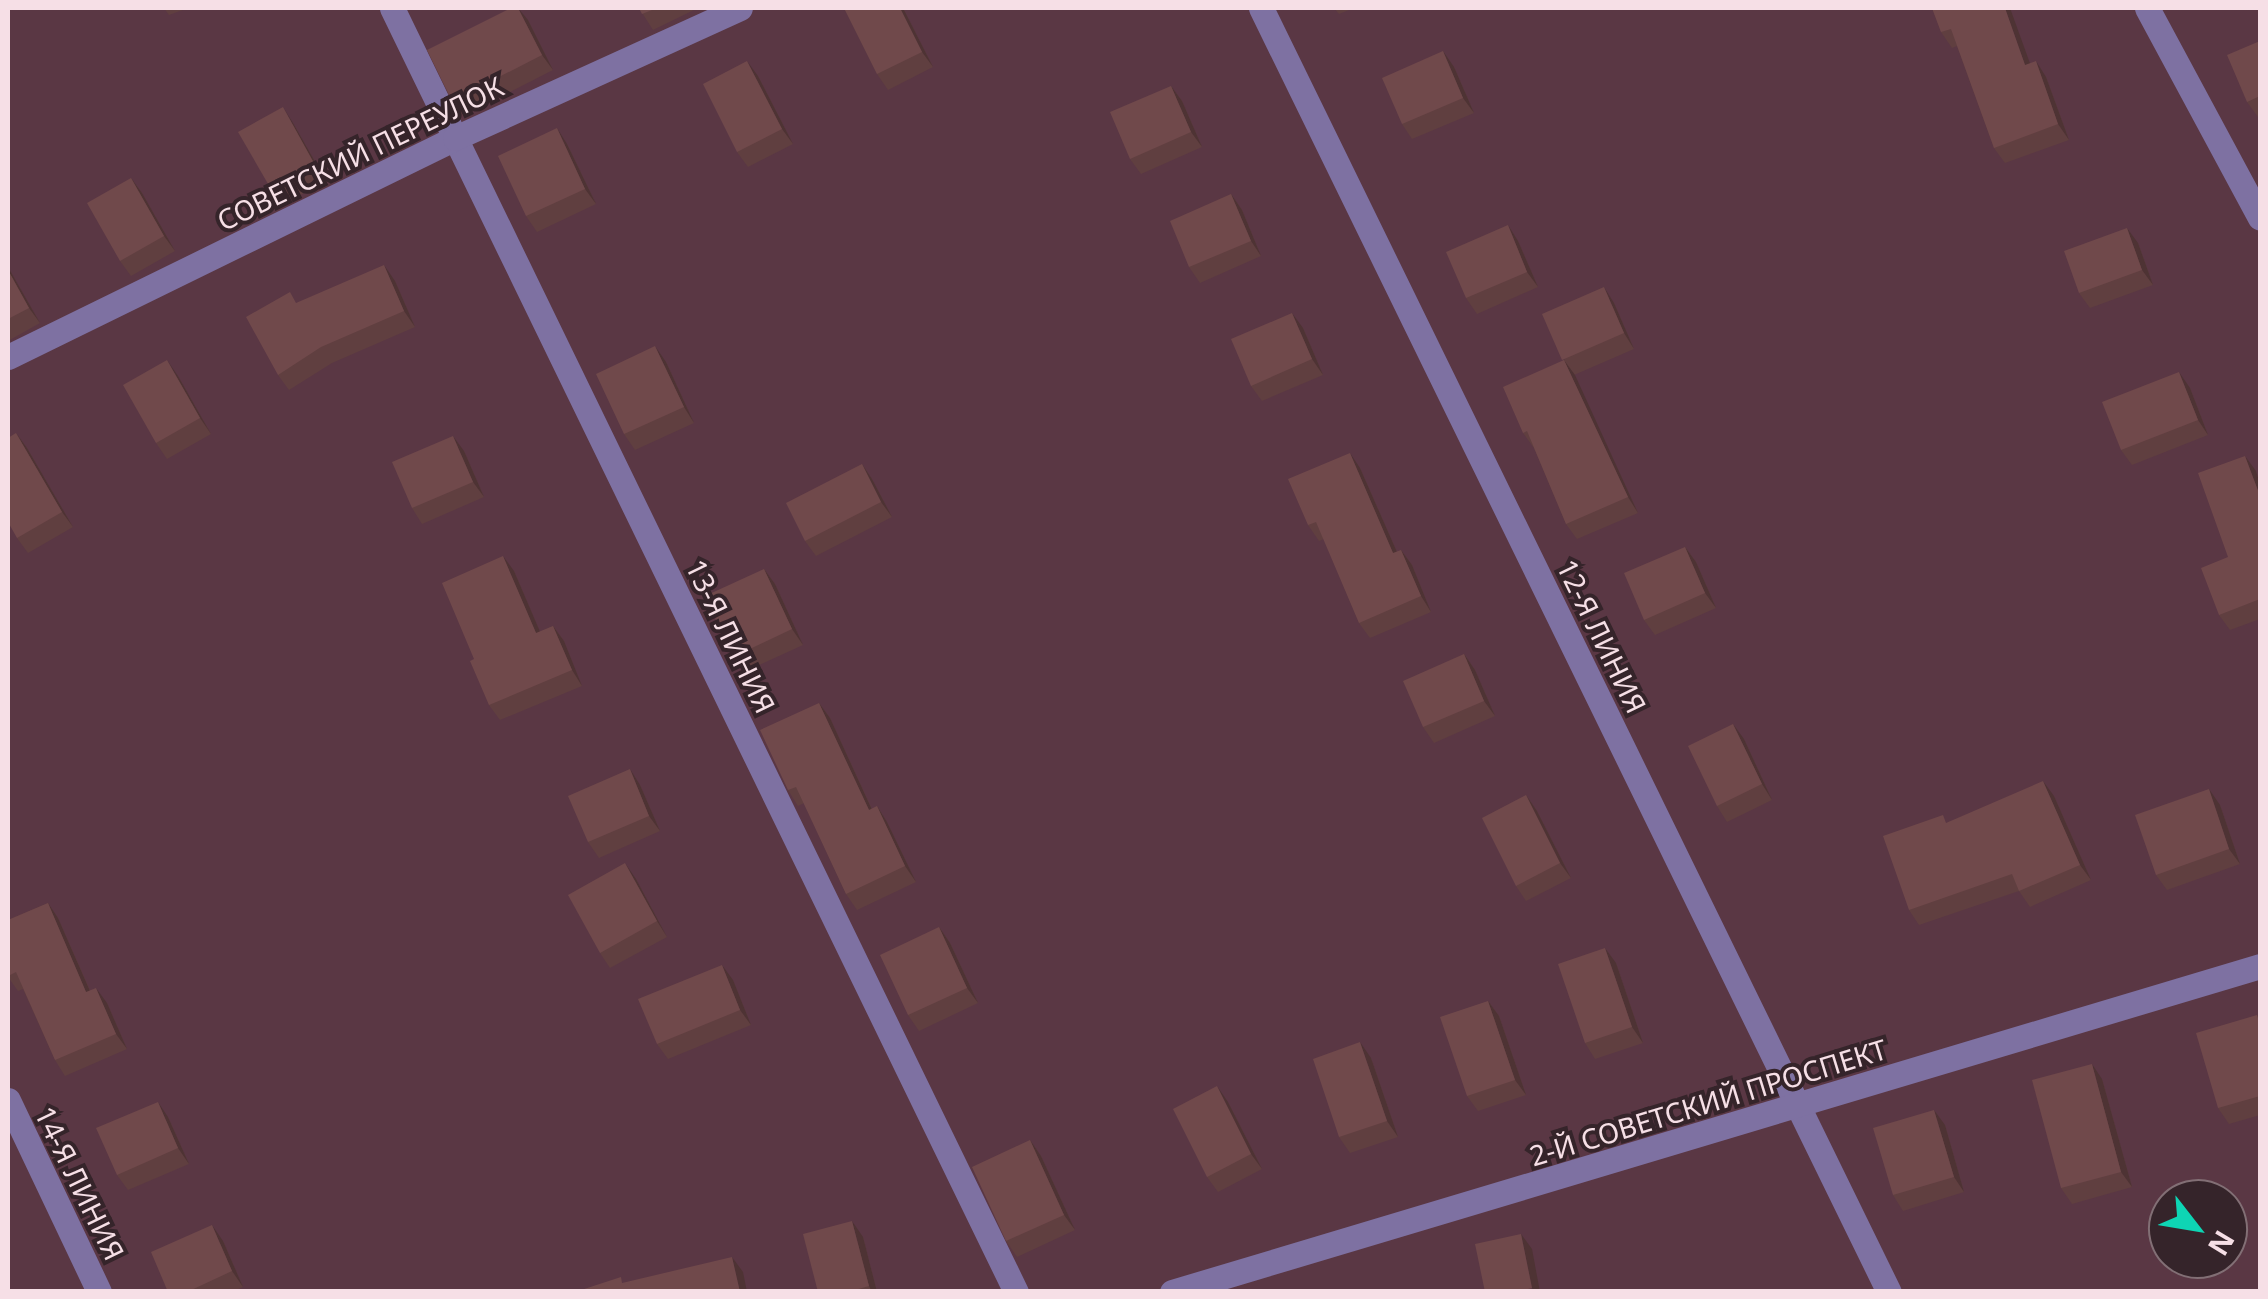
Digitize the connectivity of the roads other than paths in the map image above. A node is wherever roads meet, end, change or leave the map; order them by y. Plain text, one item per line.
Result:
1 (392, 8) edge
2 (740, 8) edge
3 (1261, 8) edge
4 (2147, 8) edge
5 (455, 138) junction
6 (2260, 218) edge
7 (8, 358) edge
8 (2260, 966) edge
9 (8, 1100) edge
10 (1798, 1108) junction
11 (99, 1292) edge
12 (1016, 1292) edge
13 (1172, 1292) edge
14 (1889, 1292) edge

1 - 5 street, 13-Я ЛИНИЯ
2 - 5 street, СОВЕТСКИЙ ПЕРЕУЛОК
3 - 10 street, 12-Я ЛИНИЯ
4 - 6 street
5 - 7 street, СОВЕТСКИЙ ПЕРЕУЛОК
5 - 12 street, 13-Я ЛИНИЯ
8 - 10 street, 2-Й СОВЕТСКИЙ ПРОСПЕКТ
9 - 11 street, 14-Я ЛИНИЯ
10 - 13 street, 2-Й СОВЕТСКИЙ ПРОСПЕКТ
10 - 14 street, 12-Я ЛИНИЯ

